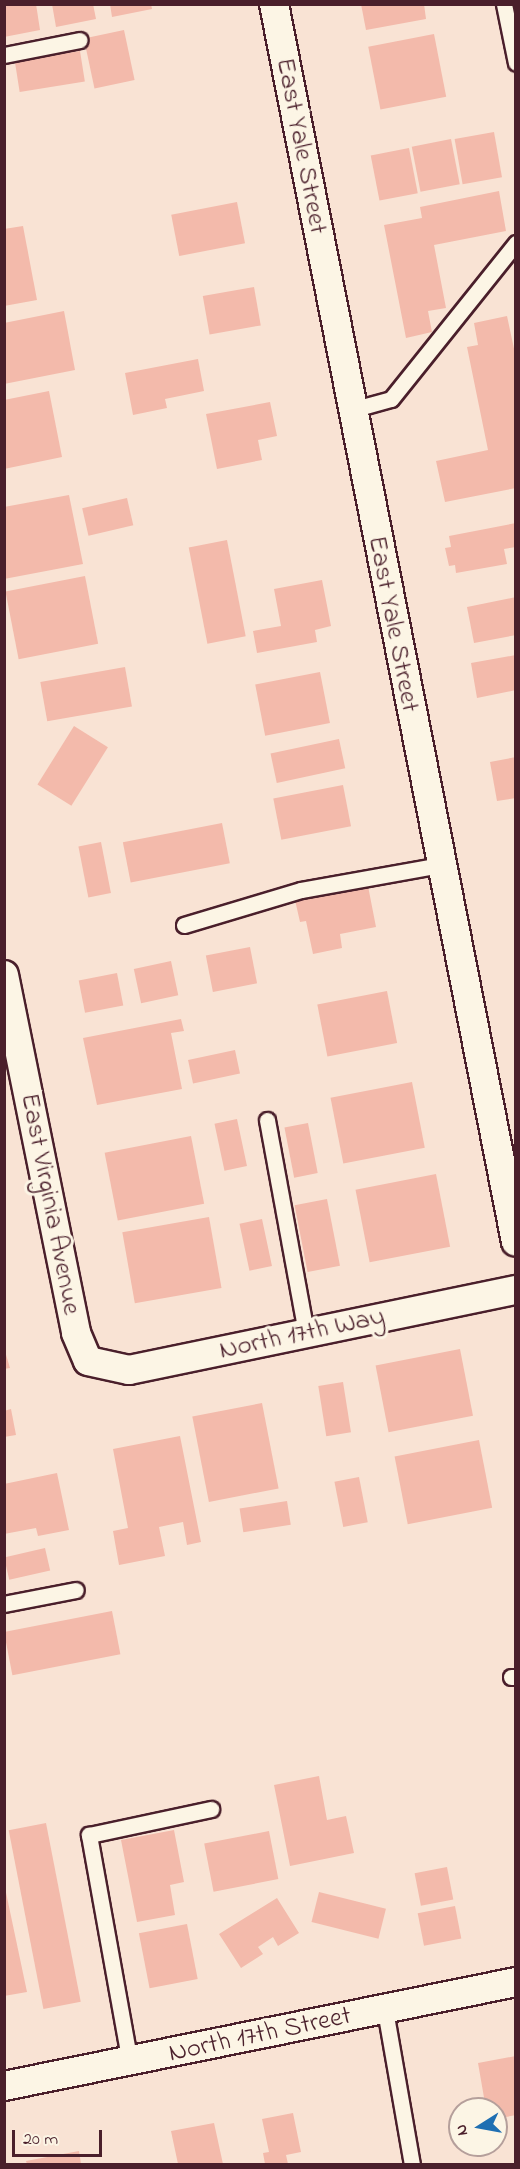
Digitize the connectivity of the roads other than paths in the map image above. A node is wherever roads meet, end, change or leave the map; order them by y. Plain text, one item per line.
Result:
1 (274, 4) edge
2 (504, 4) edge
3 (80, 40) dead end
4 (4, 55) edge
5 (516, 63) edge
6 (516, 243) edge
7 (351, 410) junction
8 (440, 865) junction
9 (184, 925) dead end
10 (4, 975) edge
11 (267, 1120) dead end
12 (516, 1242) edge
13 (516, 1290) edge
14 (306, 1333) junction
15 (88, 1361) joint
16 (76, 1590) dead end
17 (4, 1604) edge
18 (211, 1809) dead end
19 (516, 1982) edge
20 (385, 2010) junction
21 (130, 2063) junction
22 (4, 2086) edge
23 (412, 2164) edge

1 - 7 street, East Yale Street
2 - 5 lane
3 - 4 lane
6 - 7 lane
7 - 8 street, East Yale Street
8 - 9 lane
8 - 12 street, East Yale Street
10 - 15 street, East Virginia Avenue
11 - 14 lane
13 - 14 street, North 17th Way
14 - 15 street, North 17th Way
16 - 17 lane
18 - 21 lane
19 - 20 street, North 17th Street
20 - 21 street, North 17th Street
20 - 23 lane
21 - 22 street, North 17th Street

